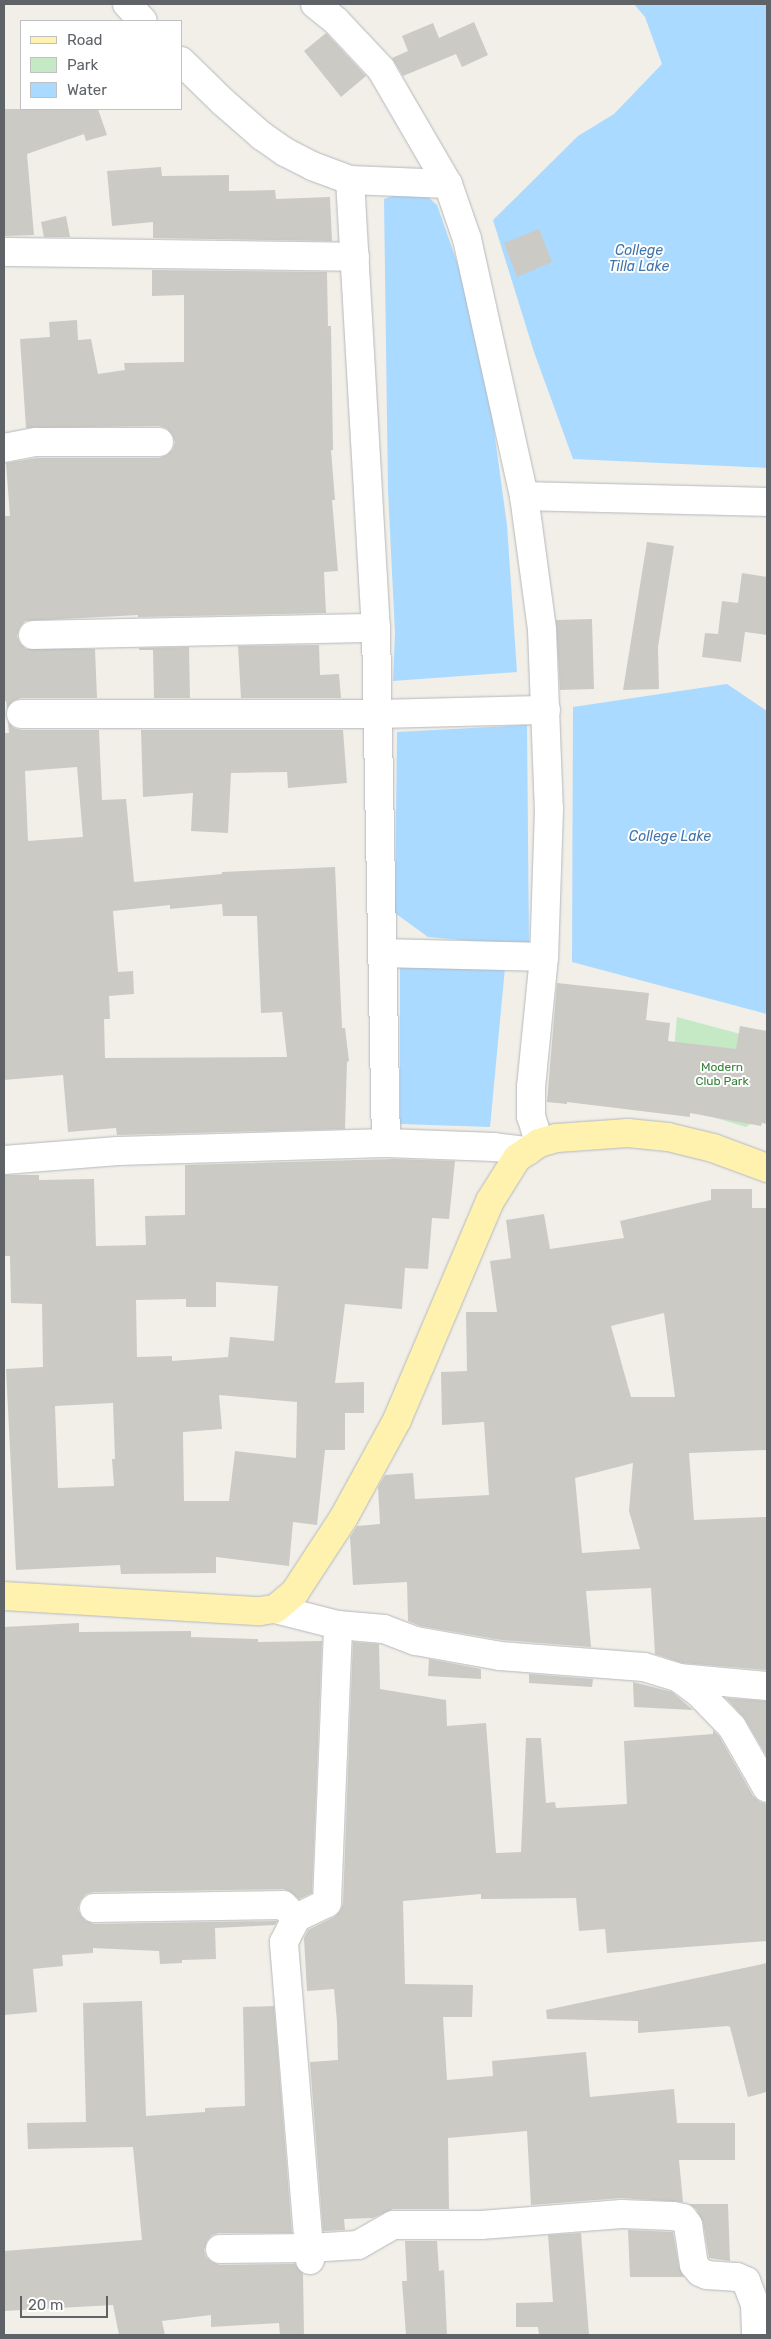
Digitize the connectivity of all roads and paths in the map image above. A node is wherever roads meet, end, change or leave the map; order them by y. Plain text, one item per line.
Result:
1 (127, 4) edge
2 (316, 4) edge
3 (142, 20) edge
4 (182, 62) edge
5 (350, 180) junction
6 (448, 184) junction
7 (4, 252) edge
8 (355, 257) junction
9 (159, 442) dead end
10 (4, 448) edge
11 (524, 496) junction
12 (767, 502) edge
13 (376, 628) junction
14 (33, 635) dead end
15 (546, 710) junction
16 (21, 714) dead end
17 (378, 714) junction
18 (396, 953) junction
19 (544, 957) junction
20 (386, 1143) junction
21 (533, 1147) junction
22 (4, 1160) edge
23 (761, 1162) edge
24 (4, 1596) edge
25 (275, 1609) junction
26 (338, 1626) junction
27 (679, 1678) junction
28 (767, 1686) edge
29 (767, 1788) edge
30 (94, 1908) dead end
31 (296, 1918) junction
32 (220, 2249) dead end
33 (310, 2254) junction
34 (756, 2335) edge

1 - 3 street
2 - 6 street
4 - 5 street
5 - 6 street
5 - 8 street
6 - 11 street
7 - 8 street
8 - 13 street
9 - 10 street
11 - 12 street
11 - 15 street
13 - 14 street
13 - 17 street
15 - 17 street
15 - 19 street
16 - 17 street
17 - 18 street
18 - 19 street
18 - 20 street
19 - 21 street
20 - 21 street
20 - 22 street
21 - 23 main road
21 - 25 main road
24 - 25 main road
25 - 26 street
26 - 27 street
26 - 31 street
27 - 28 street
27 - 29 street
30 - 31 street
31 - 33 street
32 - 33 street
33 - 34 street

